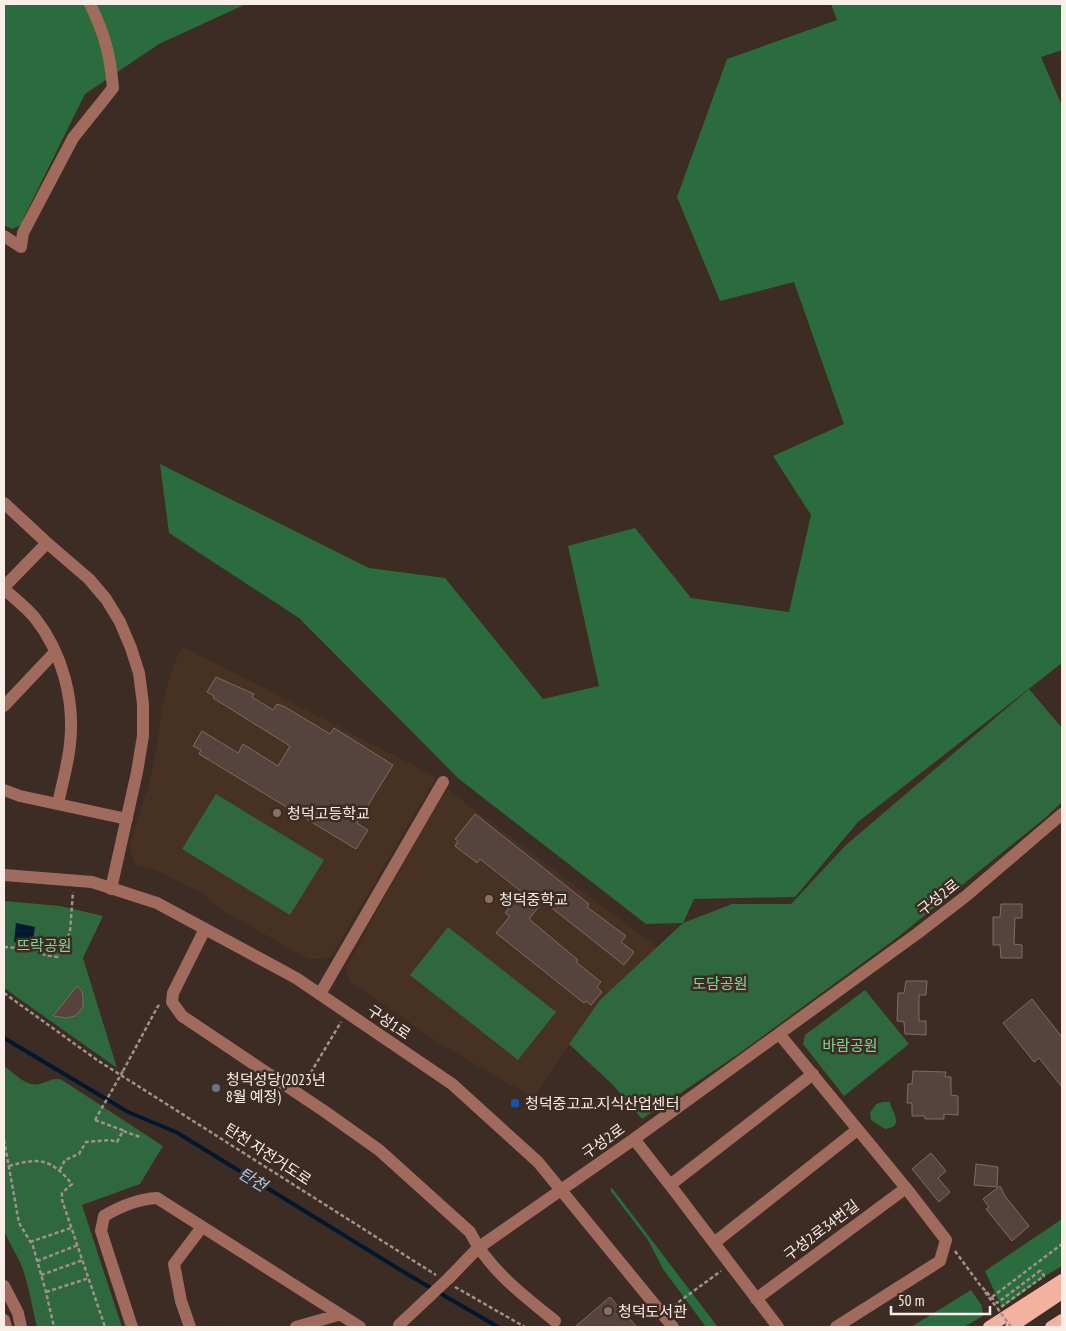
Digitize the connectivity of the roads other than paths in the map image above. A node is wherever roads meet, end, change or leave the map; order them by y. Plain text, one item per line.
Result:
1 (90, 4) edge
2 (4, 236) edge
3 (4, 503) edge
4 (47, 543) junction
5 (4, 588) edge
6 (56, 652) junction
7 (4, 706) edge
8 (443, 782) dead end
9 (4, 790) edge
10 (58, 804) junction
11 (1062, 814) edge
12 (127, 819) junction
13 (4, 875) edge
14 (112, 889) junction
15 (206, 929) junction
16 (320, 994) junction
17 (780, 1035) junction
18 (813, 1074) junction
19 (857, 1130) junction
20 (634, 1139) junction
21 (670, 1185) junction
22 (906, 1188) junction
23 (562, 1189) junction
24 (202, 1227) junction
25 (714, 1243) junction
26 (478, 1248) junction
27 (1062, 1280) edge
28 (4, 1286) edge
29 (1062, 1293) edge
30 (756, 1299) junction
31 (338, 1314) junction
32 (4, 1320) edge
33 (1062, 1320) edge
34 (556, 1321) dead end
35 (398, 1326) edge
36 (6, 1327) edge
37 (21, 1327) edge
38 (132, 1327) edge
39 (190, 1327) edge
40 (296, 1327) edge
41 (360, 1327) edge
42 (673, 1327) edge
43 (778, 1327) edge
44 (836, 1327) edge
45 (989, 1327) edge
46 (1011, 1327) edge
47 (1051, 1327) edge

1 - 2 street
3 - 4 street
4 - 5 street
4 - 12 street
5 - 6 street
6 - 7 street
6 - 10 street
8 - 16 street
9 - 10 street
10 - 12 street
11 - 17 street, 구성2로
12 - 14 street
13 - 14 street, 구성1로
14 - 15 street, 구성1로
15 - 16 street, 구성1로
15 - 26 street
16 - 23 street, 구성1로
17 - 18 street
17 - 20 street, 구성2로
18 - 19 street
18 - 21 street
19 - 22 street
19 - 25 street
20 - 21 street
20 - 23 street, 구성2로
21 - 25 street
22 - 30 street, 구성2로34번길
22 - 44 street
23 - 26 street, 구성2로
23 - 42 street, 구성1로
24 - 31 street
24 - 38 street
24 - 39 street
25 - 30 street
26 - 34 street
26 - 35 street, 구성2로, bridge
27 - 45 main road
28 - 37 street
29 - 46 main road
30 - 43 street
31 - 40 street
31 - 41 street
32 - 36 street
33 - 47 main road

